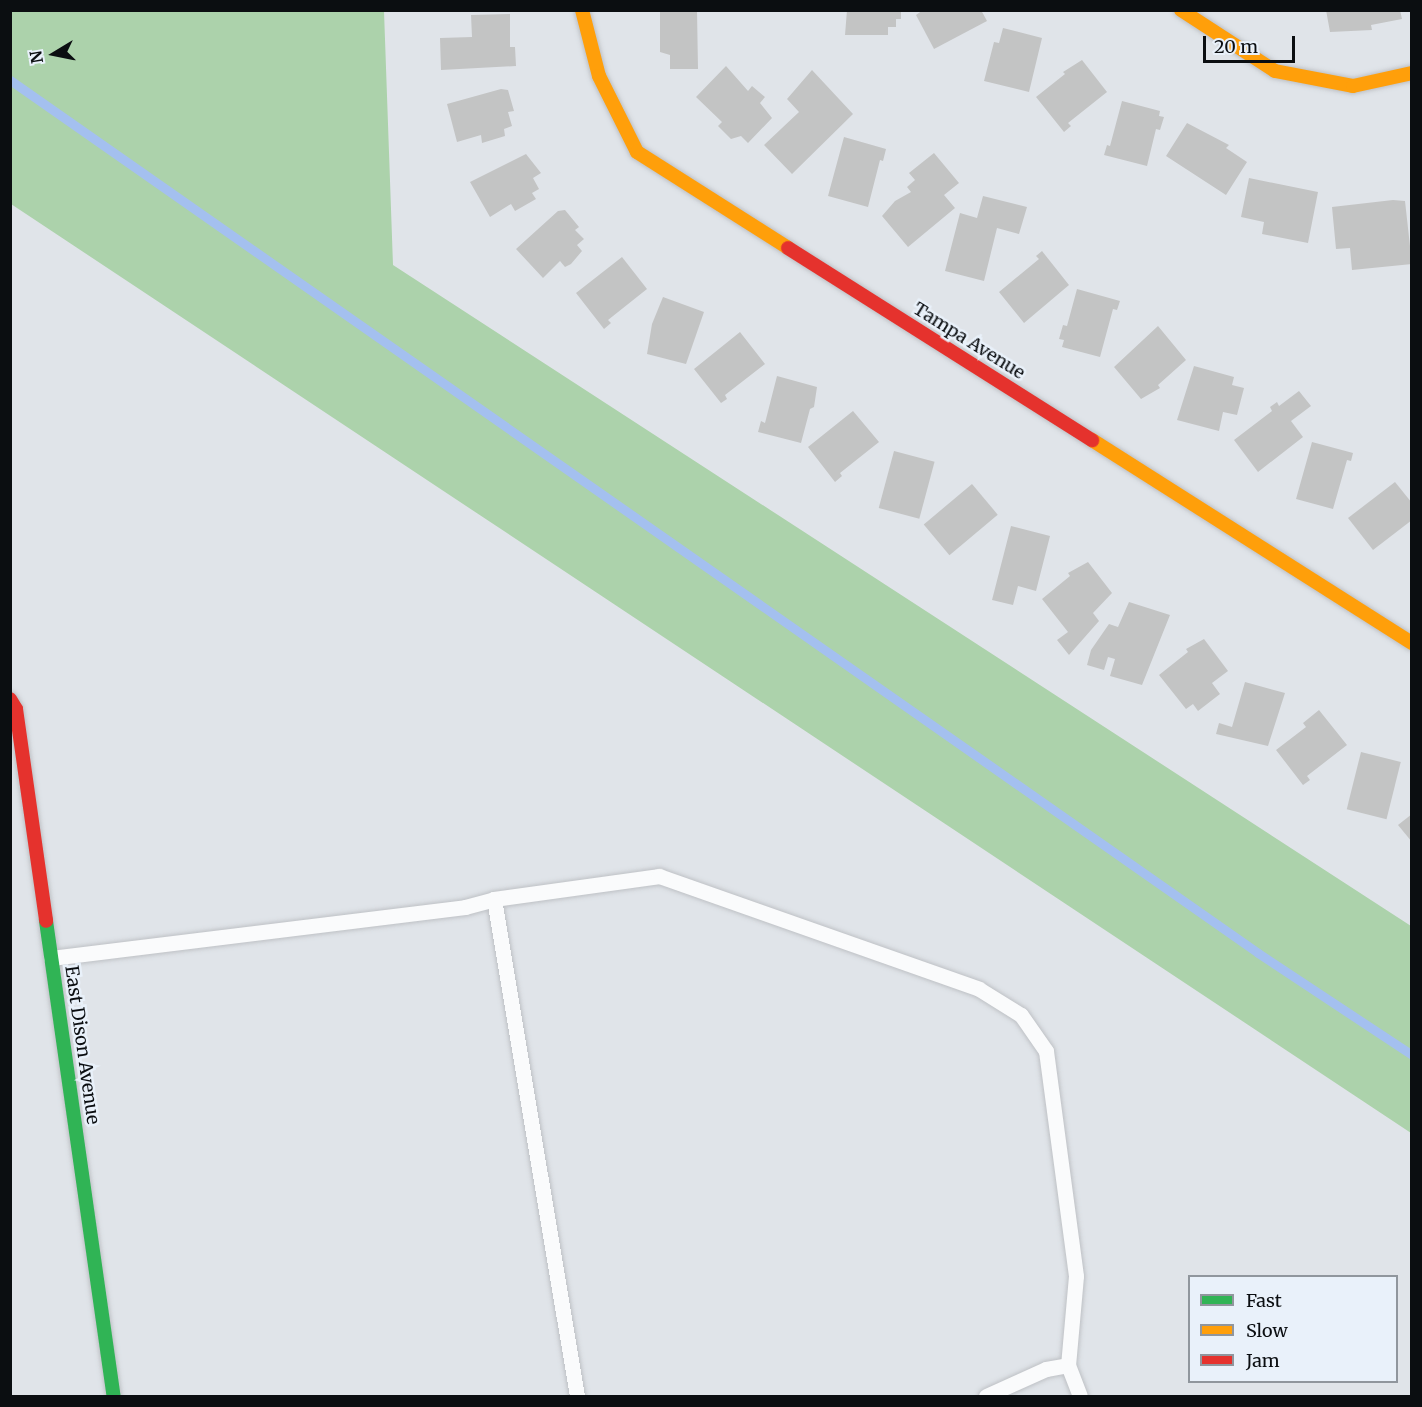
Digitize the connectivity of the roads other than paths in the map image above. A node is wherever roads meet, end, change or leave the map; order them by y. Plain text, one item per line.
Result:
1 (582, 10) edge
2 (1181, 10) edge
3 (1412, 73) edge
4 (1412, 643) edge
5 (10, 699) edge
6 (494, 899) junction
7 (51, 958) junction
8 (1068, 1365) junction
9 (114, 1396) edge
10 (577, 1396) edge
11 (986, 1396) edge
12 (1080, 1396) edge

1 - 4 street, Tampa Avenue
2 - 3 street
5 - 7 street, East Dison Avenue
6 - 7 lane
6 - 8 lane
6 - 10 lane
7 - 9 street, East Dison Avenue
8 - 11 lane
8 - 12 lane

